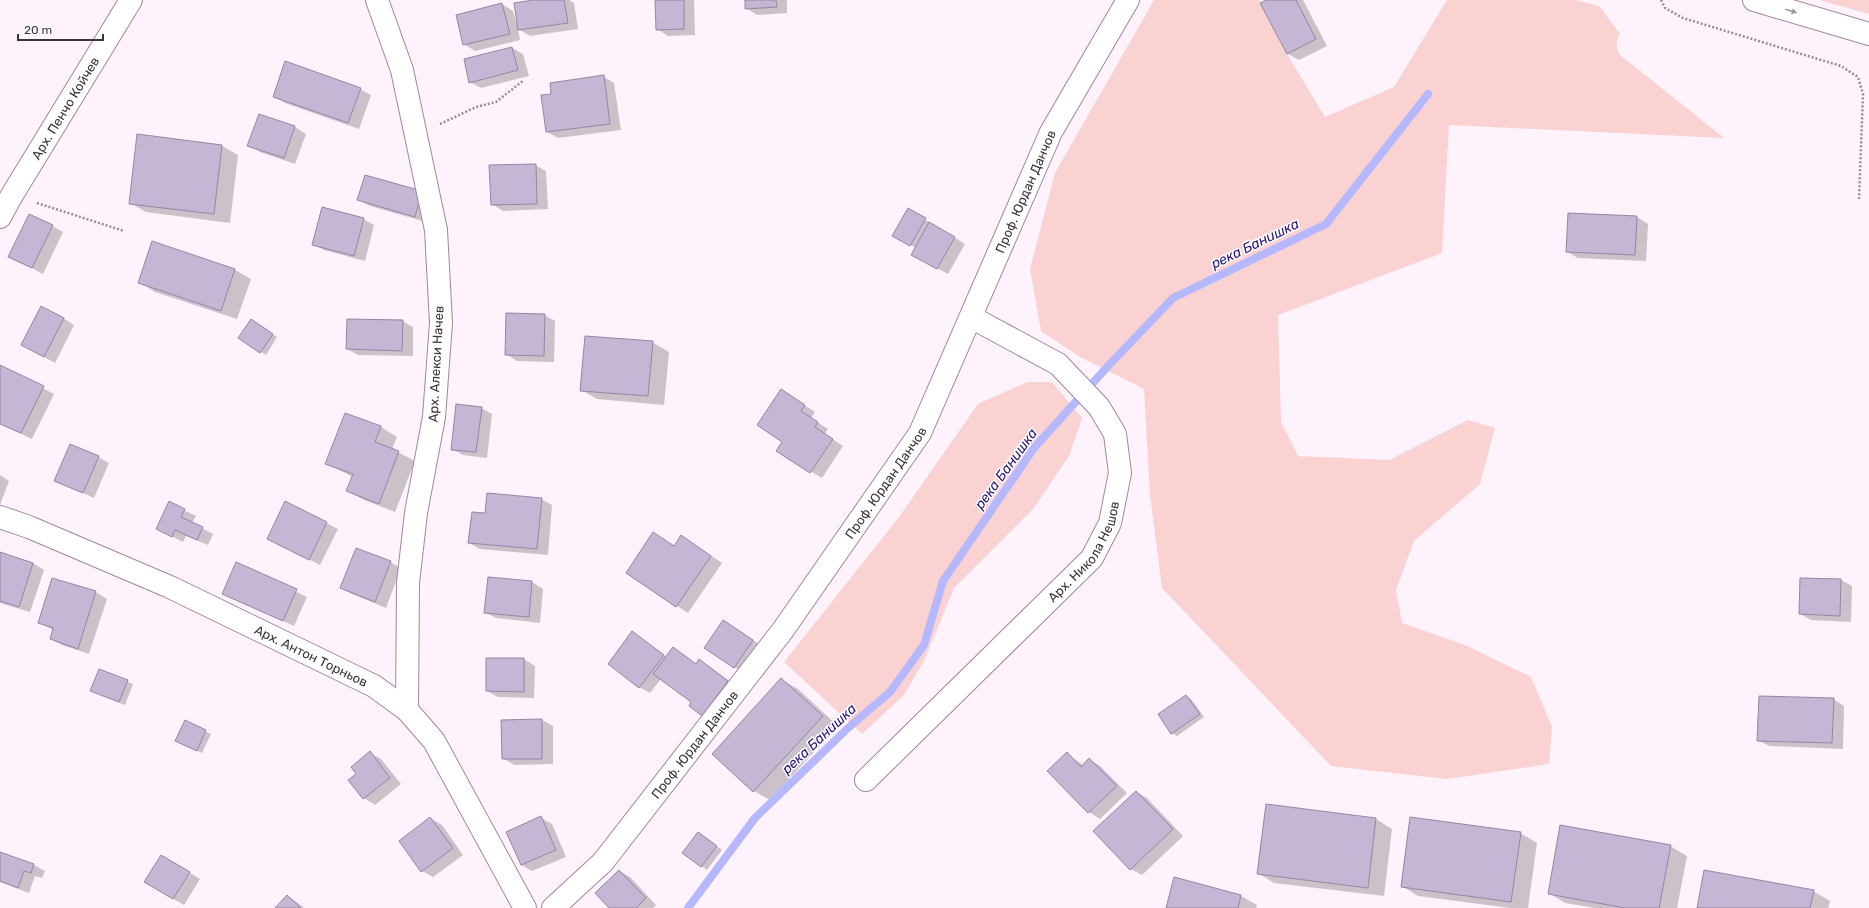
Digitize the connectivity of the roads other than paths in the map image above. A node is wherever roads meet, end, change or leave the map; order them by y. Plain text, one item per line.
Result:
1 (130, 0) edge
2 (377, 0) edge
3 (1128, 0) edge
4 (1754, 0) edge
5 (1869, 34) edge
6 (0, 217) edge
7 (971, 317) junction
8 (0, 517) edge
9 (407, 710) junction
10 (866, 780) dead end
11 (525, 908) edge
12 (553, 908) edge

1 - 6 street, Арх. Пенчо Койчев
2 - 9 street, Арх. Алекси Начев
3 - 7 street, Проф. Юрдан Данчов
4 -> 5 street
7 - 10 street, Арх. Никола Нешов
7 - 12 street, Проф. Юрдан Данчов
8 - 9 street, Арх. Антон Торньов
9 - 11 street, Арх. Антон Торньов

